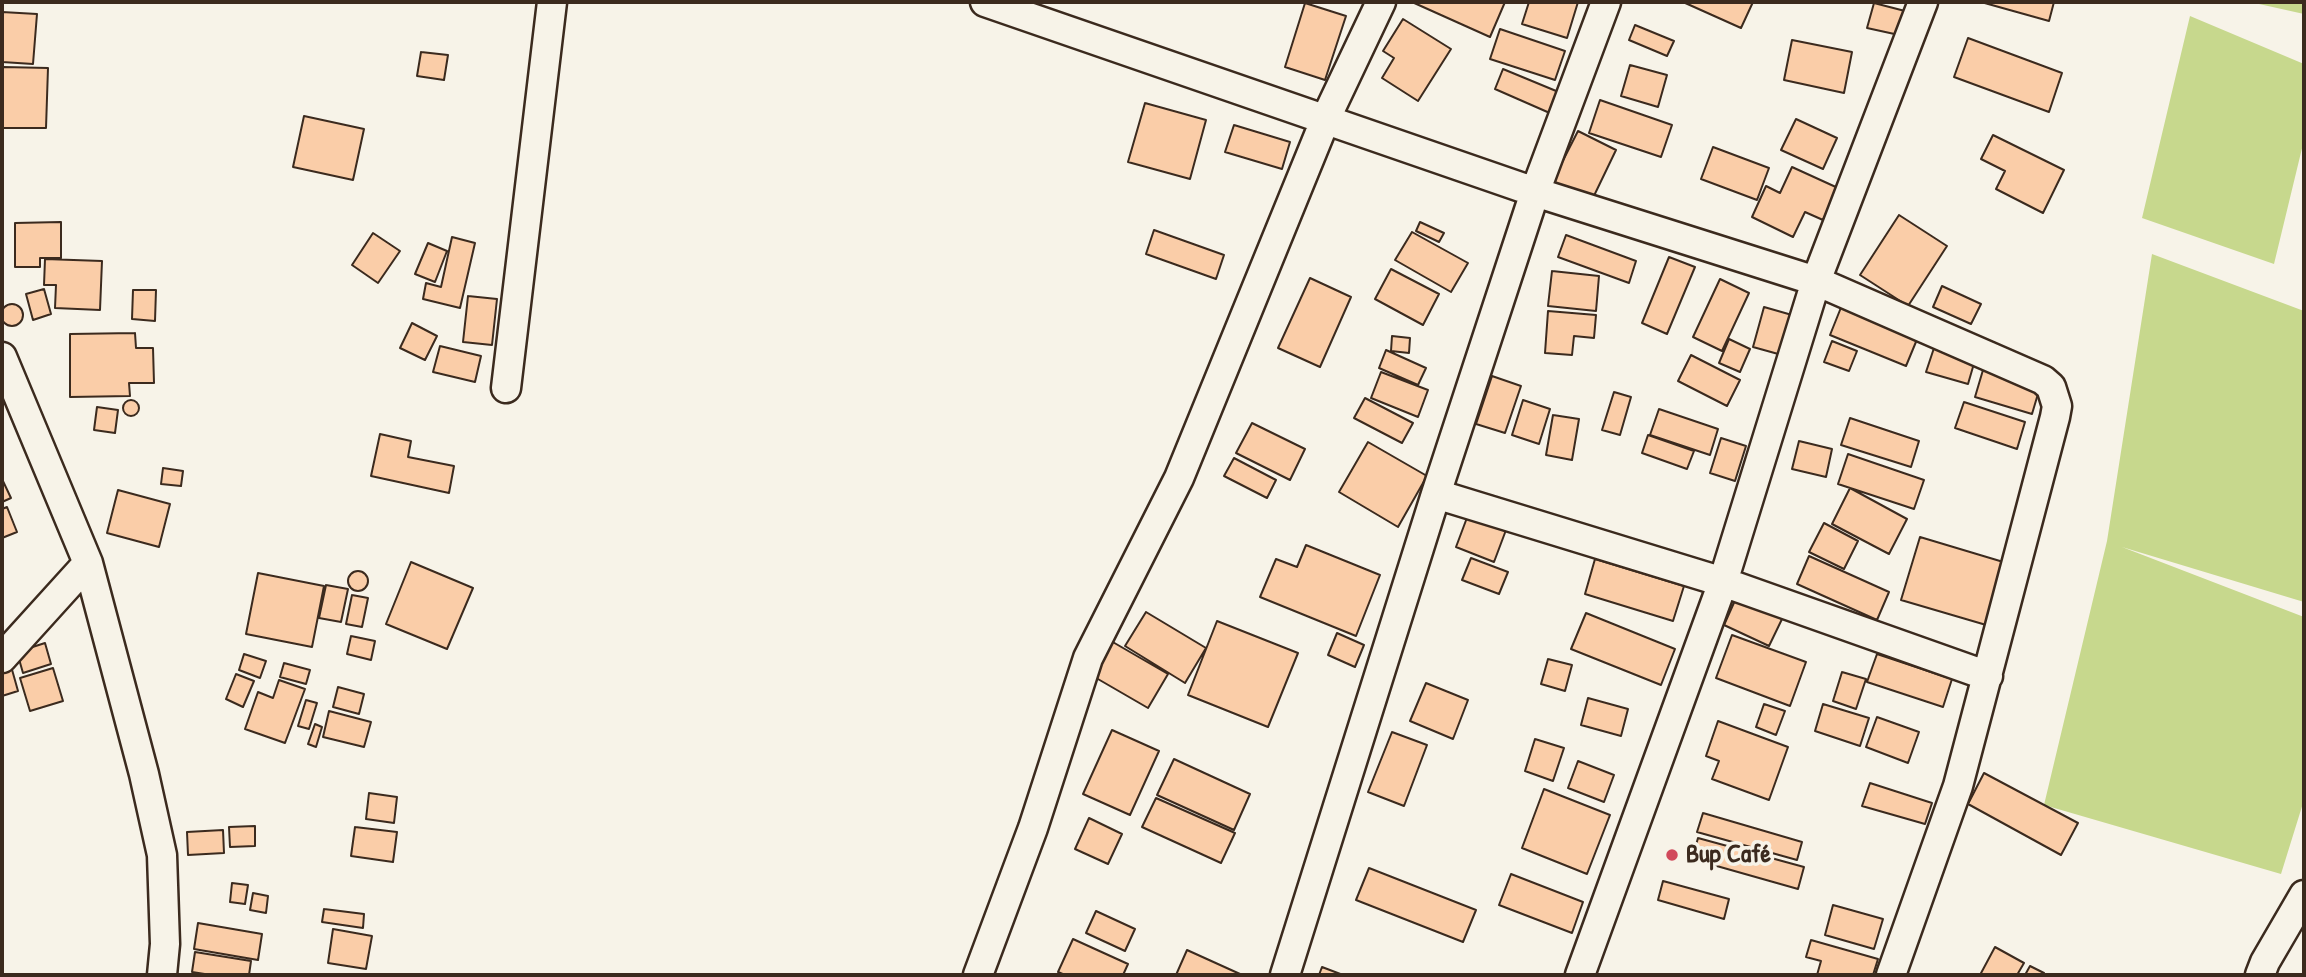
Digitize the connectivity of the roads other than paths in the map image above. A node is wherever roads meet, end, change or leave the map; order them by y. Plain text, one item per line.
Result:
1 (552, 2) edge
2 (985, 2) edge
3 (1381, 2) edge
4 (1606, 2) edge
5 (1923, 2) edge
6 (1326, 118) junction
7 (1535, 192) junction
8 (1816, 281) junction
9 (2, 357) edge
10 (506, 388) dead end
11 (1436, 494) junction
12 (88, 563) junction
13 (1723, 582) junction
14 (2, 658) edge
15 (1988, 676) junction
16 (2304, 895) edge
17 (162, 975) edge
18 (978, 975) edge
19 (1285, 975) edge
20 (1580, 975) edge
21 (1891, 975) edge
22 (2260, 975) edge

1 - 10 street
2 - 6 street
3 - 6 street
4 - 7 street
5 - 8 street
6 - 7 street
6 - 18 street
7 - 8 street
7 - 11 street
8 - 13 street
8 - 15 street
9 - 12 street
11 - 13 street
11 - 19 street
12 - 14 street
12 - 17 street
13 - 15 street
13 - 20 street
15 - 21 street
16 - 22 street

